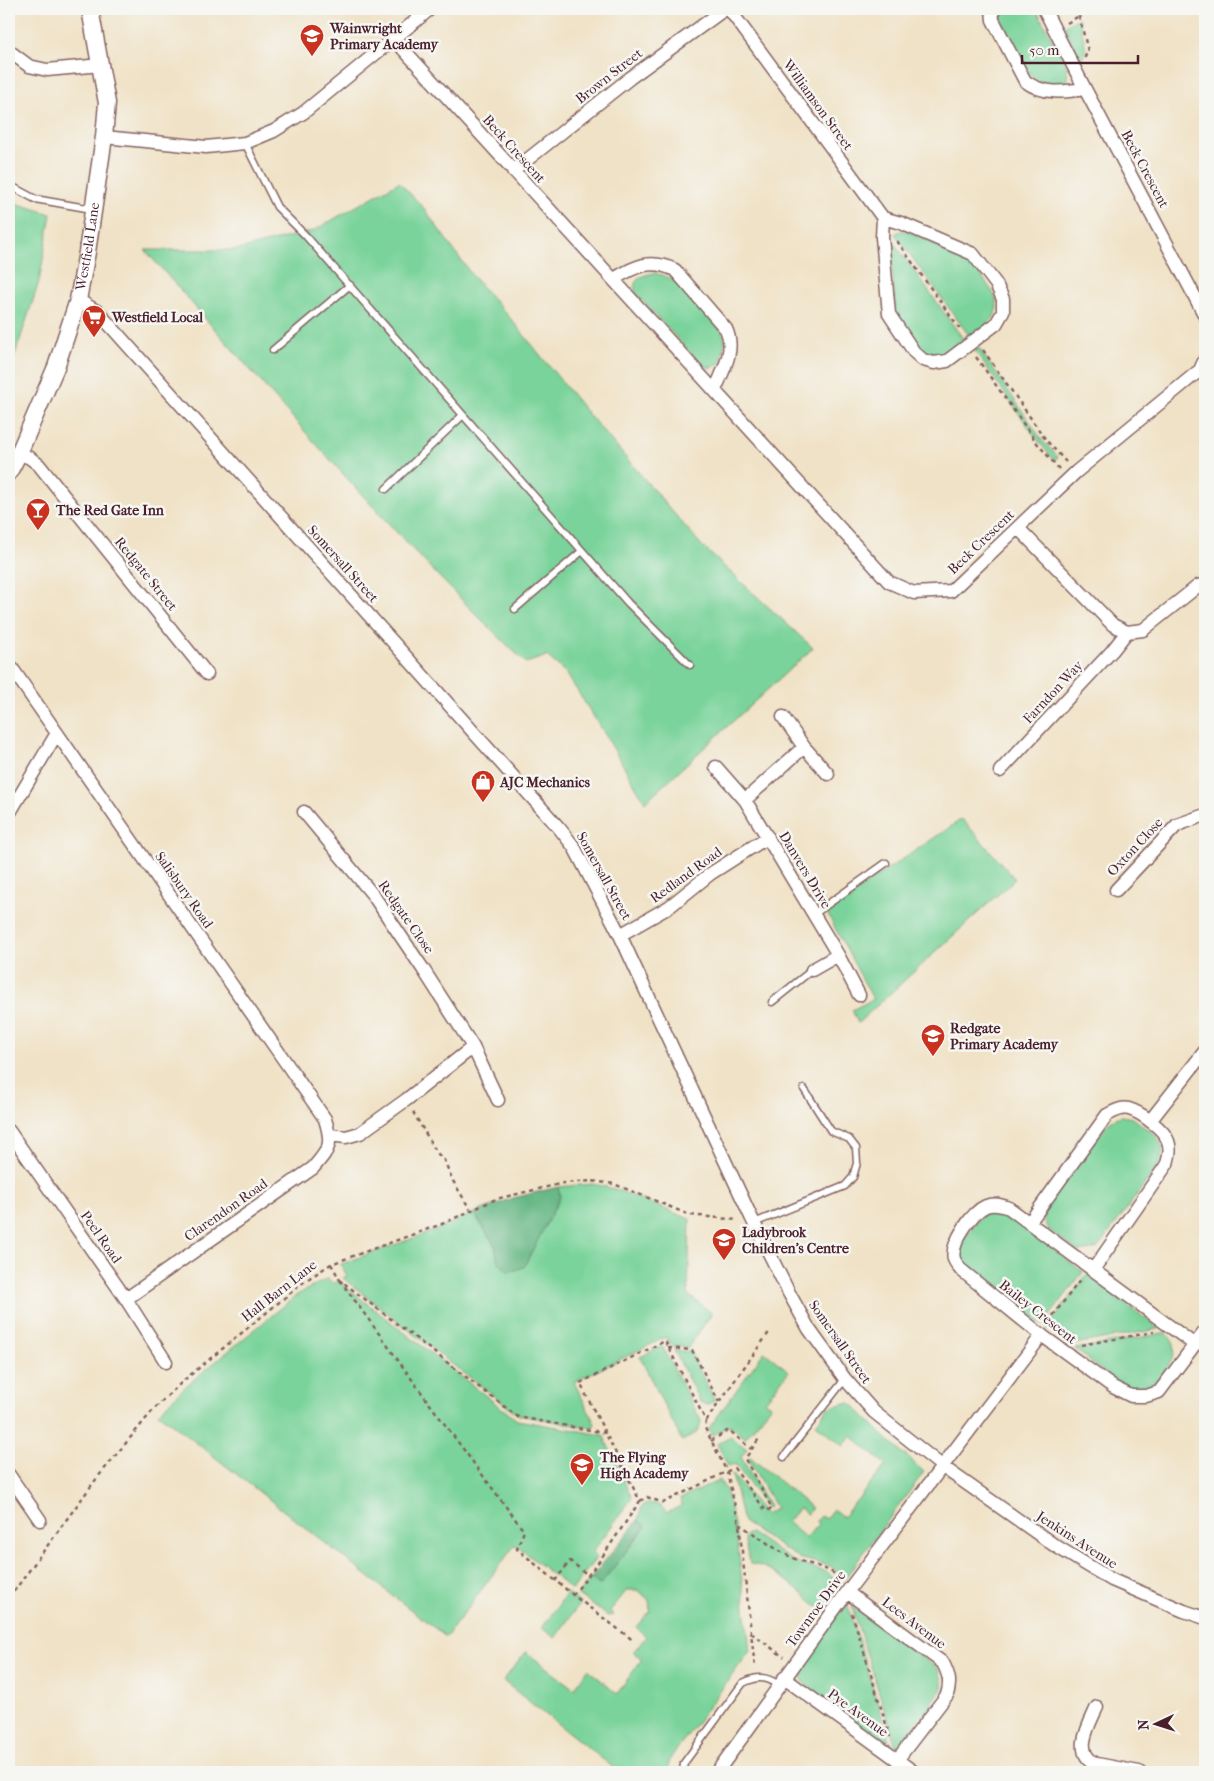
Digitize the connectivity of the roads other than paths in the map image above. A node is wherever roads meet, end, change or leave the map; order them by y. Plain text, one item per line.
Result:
1 (90, 9) edge
2 (430, 9) edge
3 (727, 9) edge
4 (992, 9) edge
5 (1044, 9) edge
6 (394, 39) junction
7 (9, 51) edge
8 (101, 64) junction
9 (1085, 89) junction
10 (104, 137) junction
11 (245, 143) junction
12 (513, 171) junction
13 (9, 185) edge
14 (93, 209) junction
15 (883, 220) junction
16 (614, 279) junction
17 (350, 285) junction
18 (78, 300) junction
19 (1205, 316) edge
20 (272, 350) dead end
21 (1205, 359) edge
22 (714, 390) junction
23 (464, 415) junction
24 (19, 454) junction
25 (9, 472) edge
26 (386, 489) dead end
27 (1018, 528) junction
28 (582, 551) junction
29 (1205, 584) edge
30 (516, 610) dead end
31 (1126, 632) junction
32 (9, 664) edge
33 (690, 665) dead end
34 (207, 674) dead end
35 (783, 717) dead end
36 (57, 733) junction
37 (804, 747) junction
38 (716, 767) dead end
39 (1000, 771) dead end
40 (828, 774) dead end
41 (745, 800) junction
42 (304, 812) dead end
43 (9, 814) edge
44 (1205, 814) edge
45 (768, 837) junction
46 (886, 864) dead end
47 (1116, 890) dead end
48 (814, 914) junction
49 (620, 935) junction
50 (838, 955) junction
51 (812, 970) joint
52 (859, 995) dead end
53 (772, 1002) dead end
54 (473, 1047) junction
55 (1205, 1051) edge
56 (804, 1089) dead end
57 (498, 1100) dead end
58 (1150, 1121) junction
59 (9, 1131) edge
60 (330, 1135) junction
61 (753, 1221) junction
62 (1029, 1223) junction
63 (1091, 1269) junction
64 (126, 1298) junction
65 (1205, 1331) edge
66 (1041, 1334) junction
67 (1195, 1344) junction
68 (166, 1362) dead end
69 (845, 1379) junction
70 (784, 1457) dead end
71 (943, 1466) junction
72 (9, 1475) edge
73 (40, 1520) dead end
74 (849, 1590) junction
75 (1205, 1618) edge
76 (781, 1681) junction
77 (1097, 1706) dead end
78 (897, 1760) junction
79 (682, 1772) edge
80 (717, 1772) edge
81 (914, 1772) edge
82 (1139, 1772) edge

1 - 8 street, Westfield Lane
2 - 6 street
3 - 12 street, Brown Street
3 - 15 street, Williamson Street
4 - 9 street
5 - 9 street, Beck Crescent
6 - 11 street
6 - 12 street, Beck Crescent
7 - 8 street
8 - 10 street, Westfield Lane
9 - 19 street, Beck Crescent
10 - 11 street
10 - 14 street, Westfield Lane
11 - 17 lane
12 - 16 street, Beck Crescent
13 - 14 lane
14 - 18 street, Westfield Lane
15 - 15 street
16 - 22 street, Beck Crescent
16 - 22 street
17 - 20 lane
17 - 23 lane
18 - 24 street, Westfield Lane
18 - 49 street, Somersall Street
21 - 27 street, Beck Crescent
22 - 27 street, Beck Crescent
23 - 26 lane
23 - 28 lane
24 - 25 street, Westfield Lane
24 - 34 street, Redgate Street
27 - 31 street
28 - 30 lane
28 - 33 lane
29 - 31 street
31 - 39 street, Farndon Way
32 - 36 street, Salisbury Road
35 - 37 street
36 - 43 street
36 - 60 street, Salisbury Road
37 - 40 street
37 - 41 street
38 - 41 street, Danvers Drive
41 - 45 street, Danvers Drive
42 - 54 street, Redgate Close
44 - 47 street, Oxton Close
45 - 48 street, Danvers Drive
45 - 49 street, Redland Road
46 - 48 lane
48 - 50 street, Danvers Drive
49 - 61 street, Somersall Street
50 - 51 street
50 - 52 street, Danvers Drive
51 - 53 lane
54 - 57 street, Redgate Close
54 - 60 street
55 - 58 street
56 - 61 lane
58 - 62 street
58 - 63 street
59 - 64 street, Peel Road
60 - 64 street, Clarendon Road
61 - 69 street, Somersall Street
62 - 63 street, Bailey Crescent
62 - 66 street, Bailey Crescent
63 - 67 street, Bailey Crescent
64 - 68 street, Peel Road
65 - 67 street, Bailey Crescent
66 - 67 street, Bailey Crescent
66 - 71 street, Townroe Drive
69 - 70 lane
69 - 71 street, Somersall Street
71 - 74 street, Townroe Drive
71 - 75 street, Jenkins Avenue
72 - 73 street
74 - 76 street, Townroe Drive
74 - 78 street, Lees Avenue
76 - 78 street, Pye Avenue
76 - 79 lane
76 - 80 street, Townroe Drive
77 - 82 street
78 - 81 street, Pye Avenue

